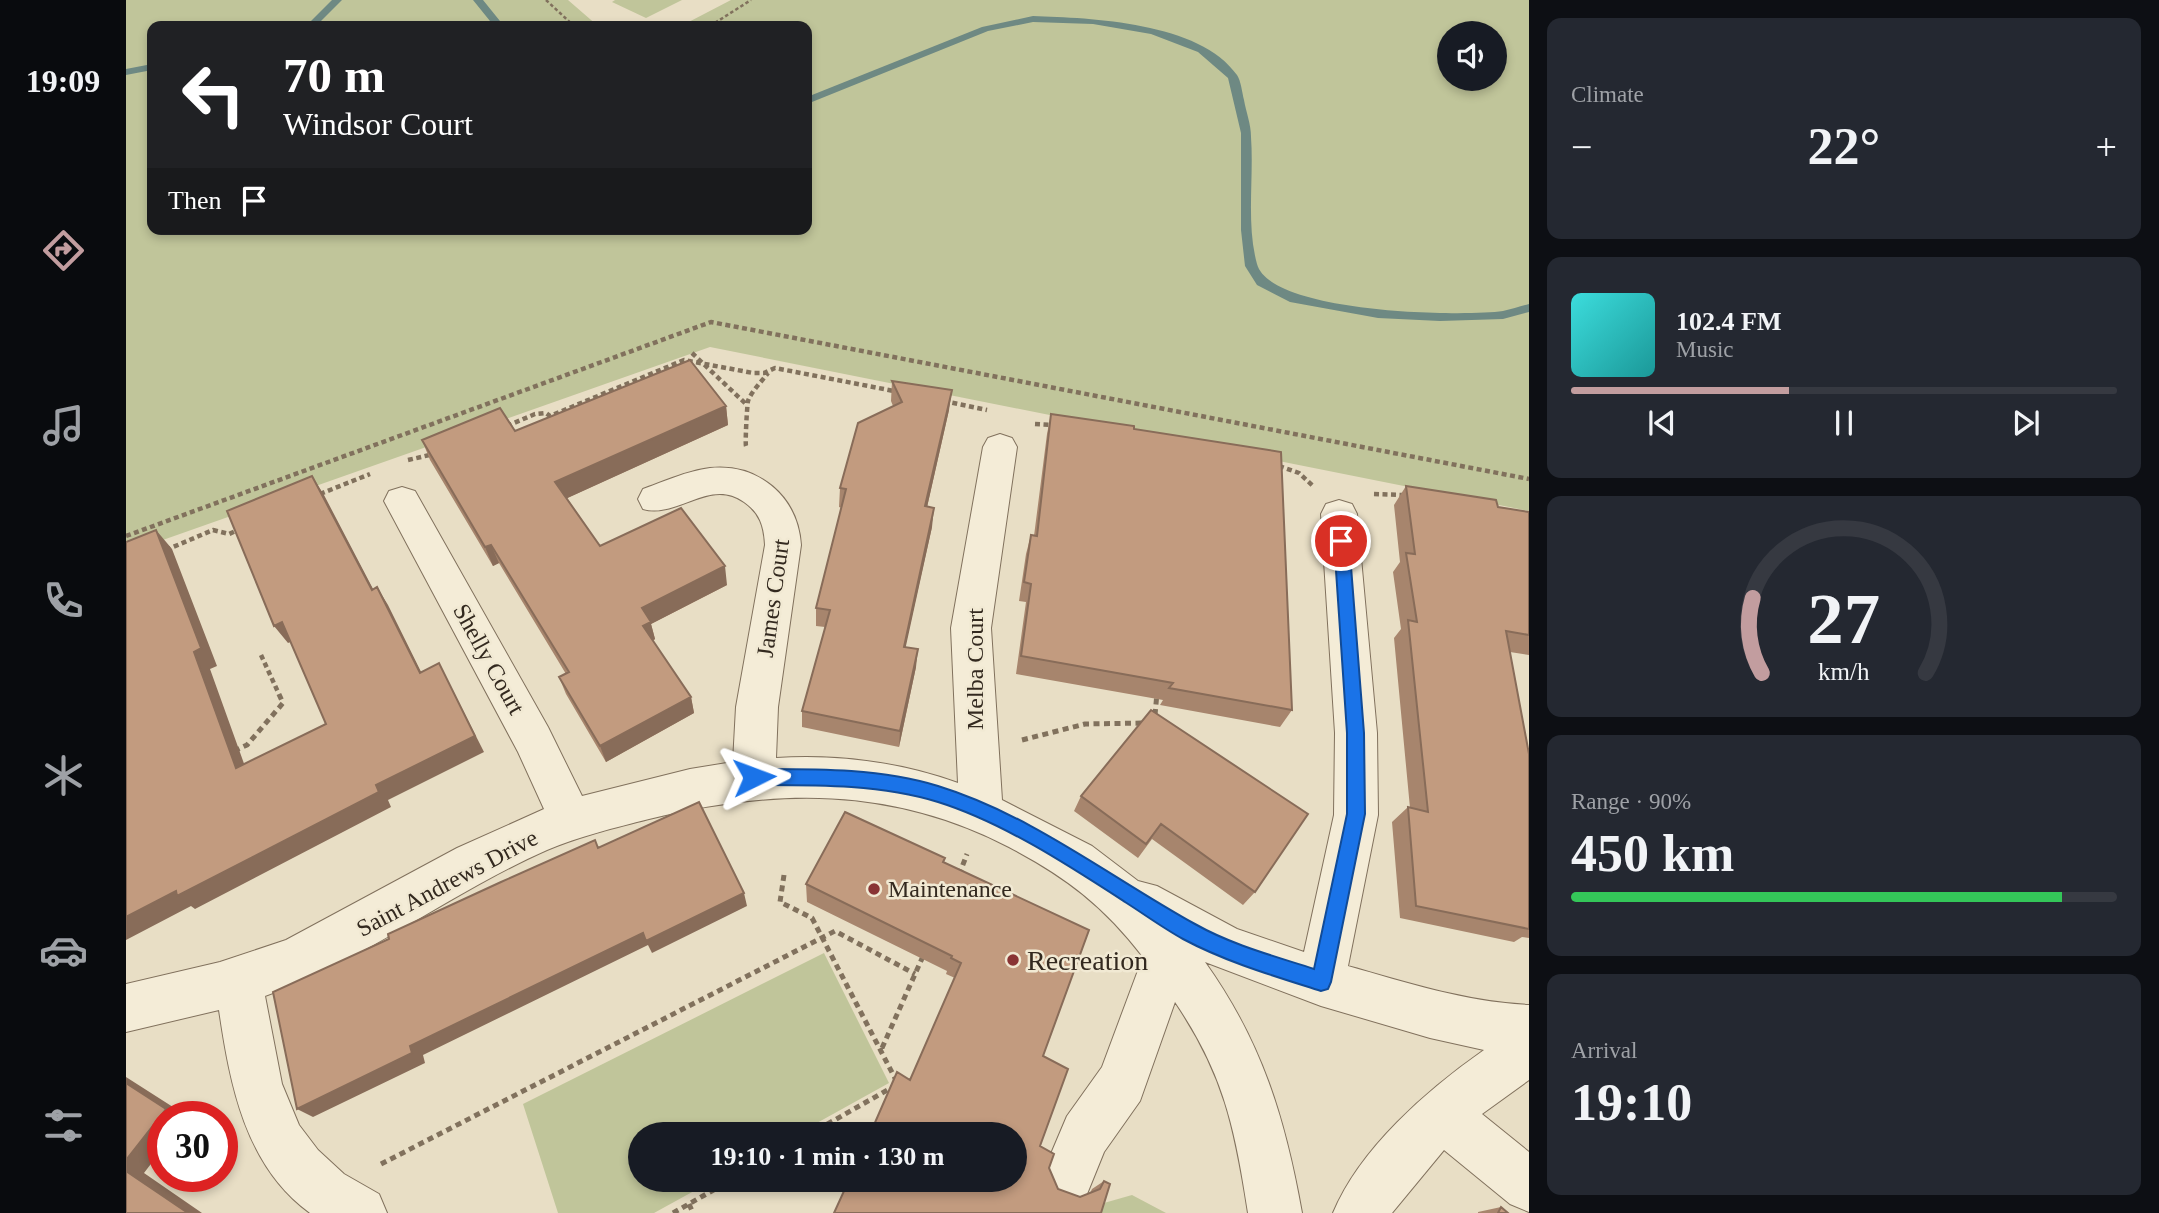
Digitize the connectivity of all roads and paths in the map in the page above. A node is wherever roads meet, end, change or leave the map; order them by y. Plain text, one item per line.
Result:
1 (546, 0) edge
2 (751, 0) edge
3 (569, 21) edge
4 (717, 21) edge
5 (692, 353) dead end
6 (705, 365) junction
7 (771, 370) junction
8 (895, 392) edge
9 (936, 400) edge
10 (747, 405) junction
11 (989, 410) dead end
12 (1028, 419) dead end
13 (1063, 426) edge
14 (498, 430) edge
15 (1000, 447) dead end
16 (441, 453) edge
17 (403, 462) dead end
18 (1266, 464) edge
19 (373, 473) dead end
20 (1529, 480) edge
21 (733, 483) junction
22 (1407, 496) edge
23 (313, 498) edge
24 (656, 499) dead end
25 (402, 501) dead end
26 (1339, 514) junction
27 (241, 529) edge
28 (126, 536) edge
29 (163, 551) edge
30 (261, 655) dead end
31 (1157, 685) edge
32 (976, 742) junction
33 (223, 757) edge
34 (754, 777) junction
35 (980, 809) junction
36 (571, 820) junction
37 (1089, 868) junction
38 (784, 875) dead end
39 (954, 887) edge
40 (823, 937) junction
41 (926, 950) edge
42 (1168, 953) junction
43 (915, 974) junction
44 (238, 980) junction
45 (1321, 982) junction
46 (126, 1008) edge
47 (1529, 1030) edge
48 (882, 1049) junction
49 (1529, 1051) edge
50 (1441, 1115) junction
51 (831, 1122) edge
52 (1068, 1175) dead end
53 (1529, 1185) edge
54 (710, 1192) edge
55 (343, 1203) edge
56 (689, 1204) junction
57 (673, 1213) edge
58 (693, 1213) edge
59 (1275, 1213) edge
60 (1360, 1213) edge

1 - 3 path
2 - 4 path
5 - 6 path
6 - 7 path
6 - 10 path
6 - 14 path
7 - 8 path
7 - 10 path
9 - 11 path
10 - 21 path
12 - 13 path
15 - 32 street, Melba Court
16 - 17 path
18 - 26 path
19 - 23 path
20 - 28 path
21 - 24 street, James Court
21 - 34 street, James Court
22 - 26 path
25 - 36 street, Shelly Court
26 - 45 street
27 - 29 path
30 - 33 path
31 - 32 path
32 - 35 street, Melba Court
34 - 35 street, Saint Andrews Drive
34 - 36 street, Saint Andrews Drive
35 - 37 street, Saint Andrews Drive
35 - 39 path
36 - 44 street, Saint Andrews Drive
37 - 42 street, Saint Andrews Drive
37 - 45 street, Saint Andrews Drive
38 - 40 path
40 - 43 path
40 - 48 path
40 - 55 path
41 - 43 path
42 - 52 street
42 - 59 street, Saint Andrews Drive
43 - 48 path
44 - 46 street, Saint Andrews Drive
44 - 55 street
45 - 47 street, Saint Andrews Drive
48 - 51 path
49 - 50 street
50 - 53 street
50 - 60 street
54 - 56 path
56 - 57 path
56 - 58 path

